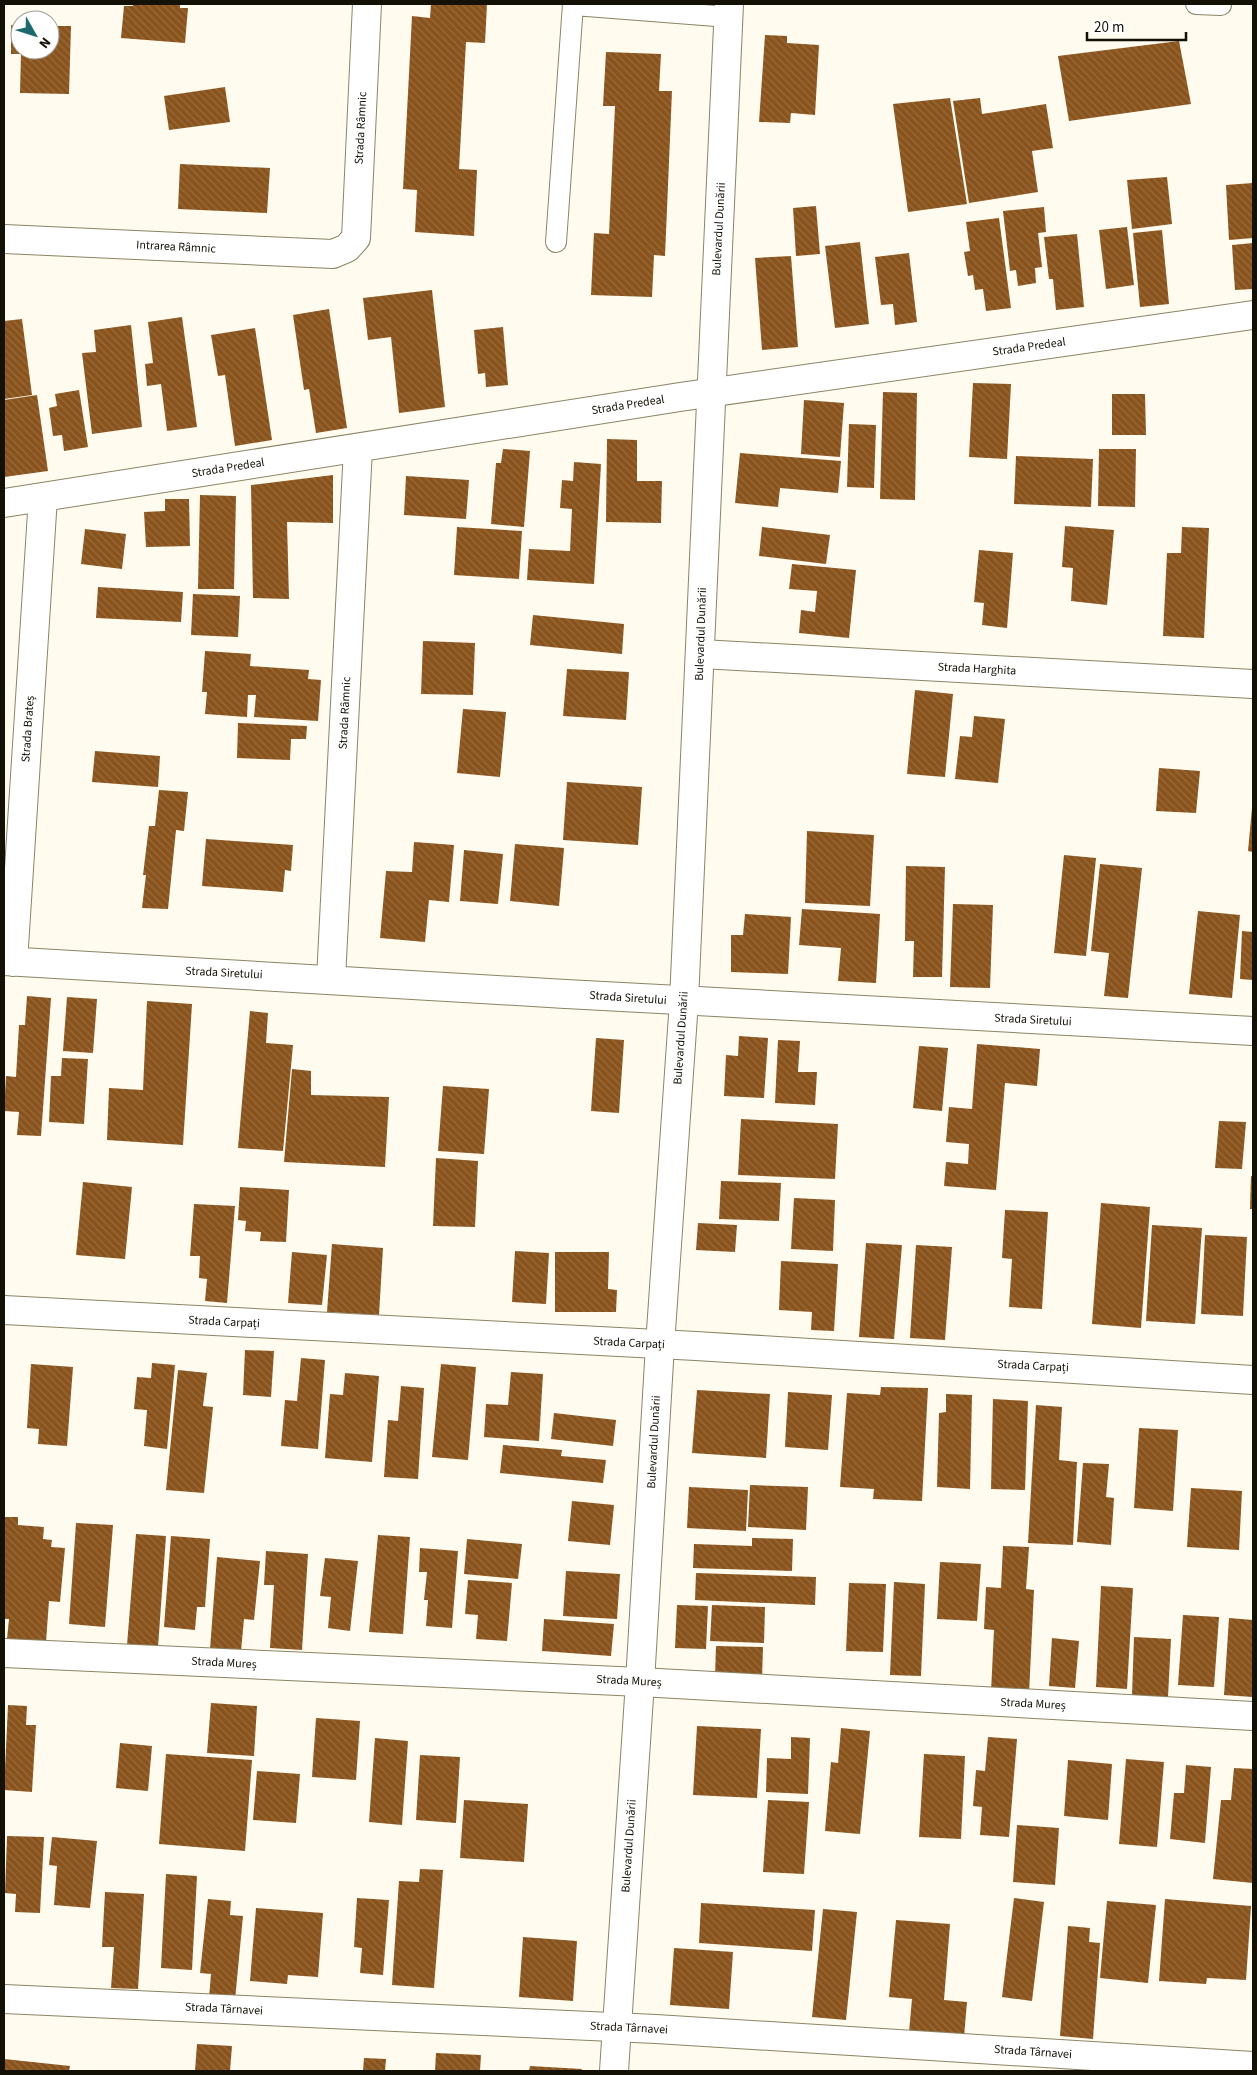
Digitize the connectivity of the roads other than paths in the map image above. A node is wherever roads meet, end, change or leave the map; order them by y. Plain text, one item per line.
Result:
1 (367, 4) edge
2 (573, 4) edge
3 (1196, 4) edge
4 (1221, 5) edge
5 (729, 11) edge
6 (4, 240) edge
7 (556, 242) dead end
8 (347, 248) joint
9 (1253, 315) edge
10 (711, 393) junction
11 (358, 448) junction
12 (43, 497) junction
13 (4, 503) edge
14 (701, 654) junction
15 (1253, 684) edge
16 (9, 962) edge
17 (331, 979) junction
18 (684, 1001) junction
19 (1253, 1031) edge
20 (4, 1310) edge
21 (660, 1345) junction
22 (1253, 1380) edge
23 (4, 1653) edge
24 (640, 1682) junction
25 (1253, 1716) edge
26 (4, 1999) edge
27 (616, 2027) junction
28 (1253, 2066) edge
29 (614, 2071) edge

1 - 8 street, Strada Râmnic
2 - 5 lane
2 - 7 lane
3 - 4 lane
5 - 10 street, Bulevardul Dunării
6 - 8 street, Intrarea Râmnic
9 - 10 street, Strada Predeal
10 - 11 street, Strada Predeal
10 - 14 street, Bulevardul Dunării
11 - 12 street, Strada Predeal
11 - 17 street, Strada Râmnic
12 - 13 street, Strada Predeal
12 - 16 street, Strada Brateș
14 - 15 street, Strada Harghita
14 - 18 street, Bulevardul Dunării
16 - 17 street, Strada Siretului
17 - 18 street, Strada Siretului
18 - 19 street, Strada Siretului
18 - 21 street, Bulevardul Dunării
20 - 21 street, Strada Carpați
21 - 22 street, Strada Carpați
21 - 24 street, Bulevardul Dunării
23 - 24 street, Strada Mureș
24 - 25 street, Strada Mureș
24 - 27 street, Bulevardul Dunării
26 - 27 street, Strada Târnavei
27 - 28 street, Strada Târnavei
27 - 29 street, Bulevardul Dunării

